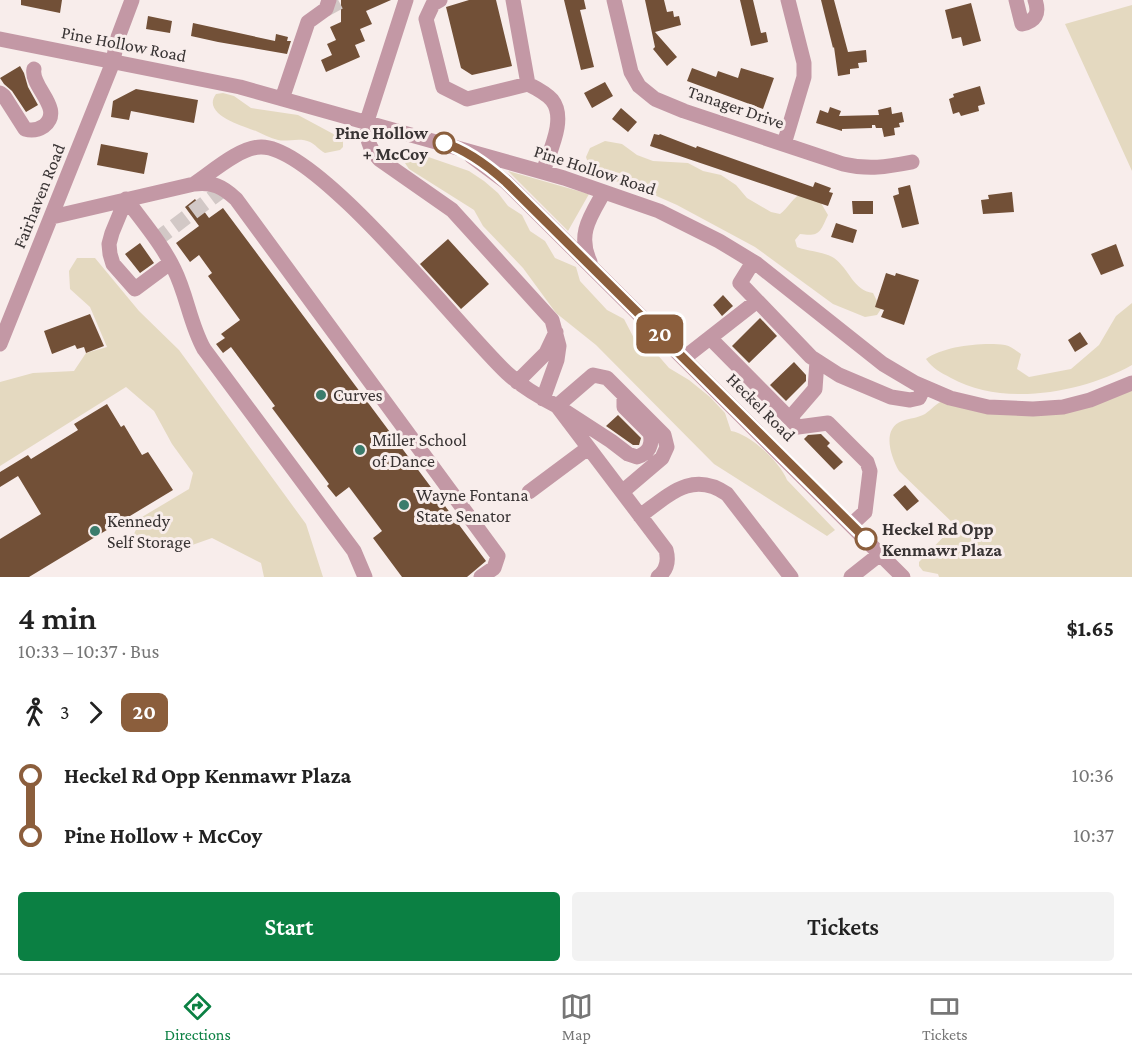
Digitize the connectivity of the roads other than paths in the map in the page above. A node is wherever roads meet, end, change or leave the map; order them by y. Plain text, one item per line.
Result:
1 (132, 0) edge
2 (329, 0) tunnel mouth
3 (406, 0) edge
4 (440, 0) edge
5 (451, 0) edge
6 (513, 0) edge
7 (614, 0) edge
8 (788, 0) edge
9 (1016, 0) edge
10 (1035, 0) edge
11 (0, 39) edge
12 (113, 62) junction
13 (34, 69) dead end
14 (528, 84) junction
15 (0, 93) edge
16 (282, 99) junction
17 (367, 121) junction
18 (784, 144) junction
19 (458, 148) junction
20 (912, 162) dead end
21 (543, 172) junction
22 (194, 184) junction
23 (604, 192) junction
24 (126, 199) junction
25 (52, 217) junction
26 (753, 262) junction
27 (170, 263) junction
28 (591, 265) junction
29 (757, 301) junction
30 (556, 332) junction
31 (710, 338) junction
32 (0, 344) edge
33 (684, 358) junction
34 (817, 361) junction
35 (517, 382) junction
36 (1132, 383) edge
37 (924, 387) junction
38 (624, 395) junction
39 (550, 403) junction
40 (790, 418) junction
41 (588, 448) junction
42 (529, 492) dead end
43 (622, 492) junction
44 (640, 516) junction
45 (851, 525) junction
46 (880, 554) junction
47 (365, 577) edge
48 (481, 577) edge
49 (658, 577) edge
50 (791, 577) edge
51 (851, 577) edge
52 (903, 577) edge

1 - 12 street, Fairhaven Road
2 - 16 street
3 - 17 street
4 - 5 street
4 - 14 street
6 - 14 street
7 - 18 street, Tanager Drive
8 - 18 street
9 - 10 street
11 - 12 street, Pine Hollow Road
12 - 16 street, Pine Hollow Road
12 - 25 street, Fairhaven Road
13 - 15 street
14 - 21 street
16 - 17 street, Pine Hollow Road
17 - 19 street, Pine Hollow Road
17 - 30 street
18 - 20 street, Tanager Drive
19 - 21 street, Pine Hollow Road
19 - 28 street, Heckel Road
21 - 23 street, Pine Hollow Road
22 - 24 street
22 - 35 street
22 - 48 street
23 - 26 street, Pine Hollow Road
23 - 28 street
24 - 25 street
24 - 27 street
24 - 27 street
25 - 32 street, Fairhaven Road
26 - 29 street
26 - 37 street, Pine Hollow Road
27 - 47 street
28 - 33 street, Heckel Road
29 - 31 street
29 - 34 street
30 - 35 street
30 - 39 street
31 - 33 street
31 - 40 street
33 - 45 street, Heckel Road
34 - 37 street
34 - 40 street
35 - 39 street
36 - 37 street, Pine Hollow Road
38 - 39 street
38 - 39 street
38 - 43 street
39 - 41 street
40 - 45 street
41 - 42 street
41 - 43 street
43 - 44 street
44 - 49 street
44 - 50 street
45 - 46 street, Heckel Road
46 - 51 street
46 - 52 street, Heckel Road

